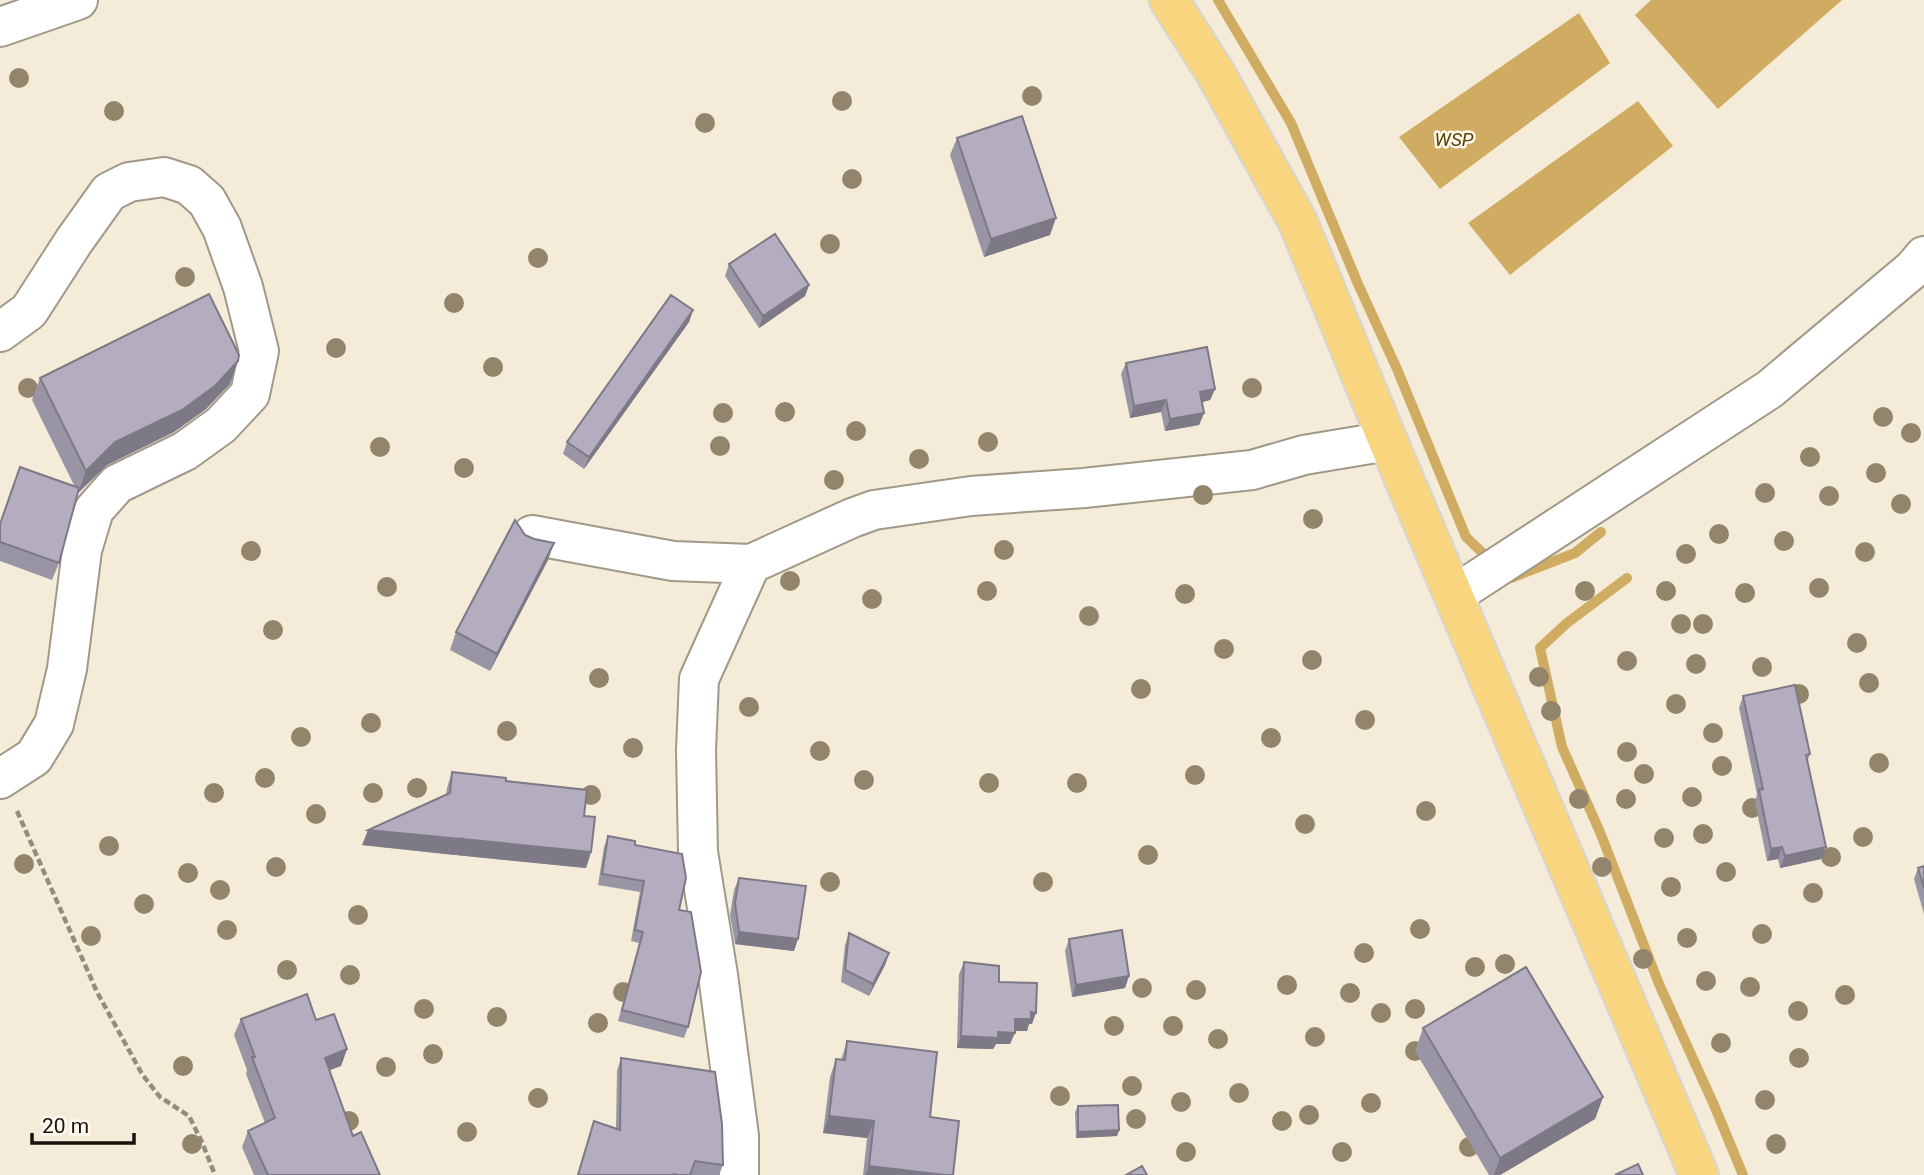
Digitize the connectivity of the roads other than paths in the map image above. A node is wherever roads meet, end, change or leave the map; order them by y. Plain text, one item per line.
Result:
1 (78, 0) edge
2 (1169, 0) edge
3 (0, 27) edge
4 (1924, 256) edge
5 (0, 332) edge
6 (1388, 441) junction
7 (532, 535) edge
8 (751, 564) junction
9 (1454, 595) junction
10 (1, 778) edge
11 (739, 1175) edge
12 (1699, 1175) edge

1 - 3 street
2 - 6 main road
4 - 9 street
5 - 10 street
6 - 8 street
6 - 9 main road
7 - 8 street
8 - 11 street
9 - 12 main road

